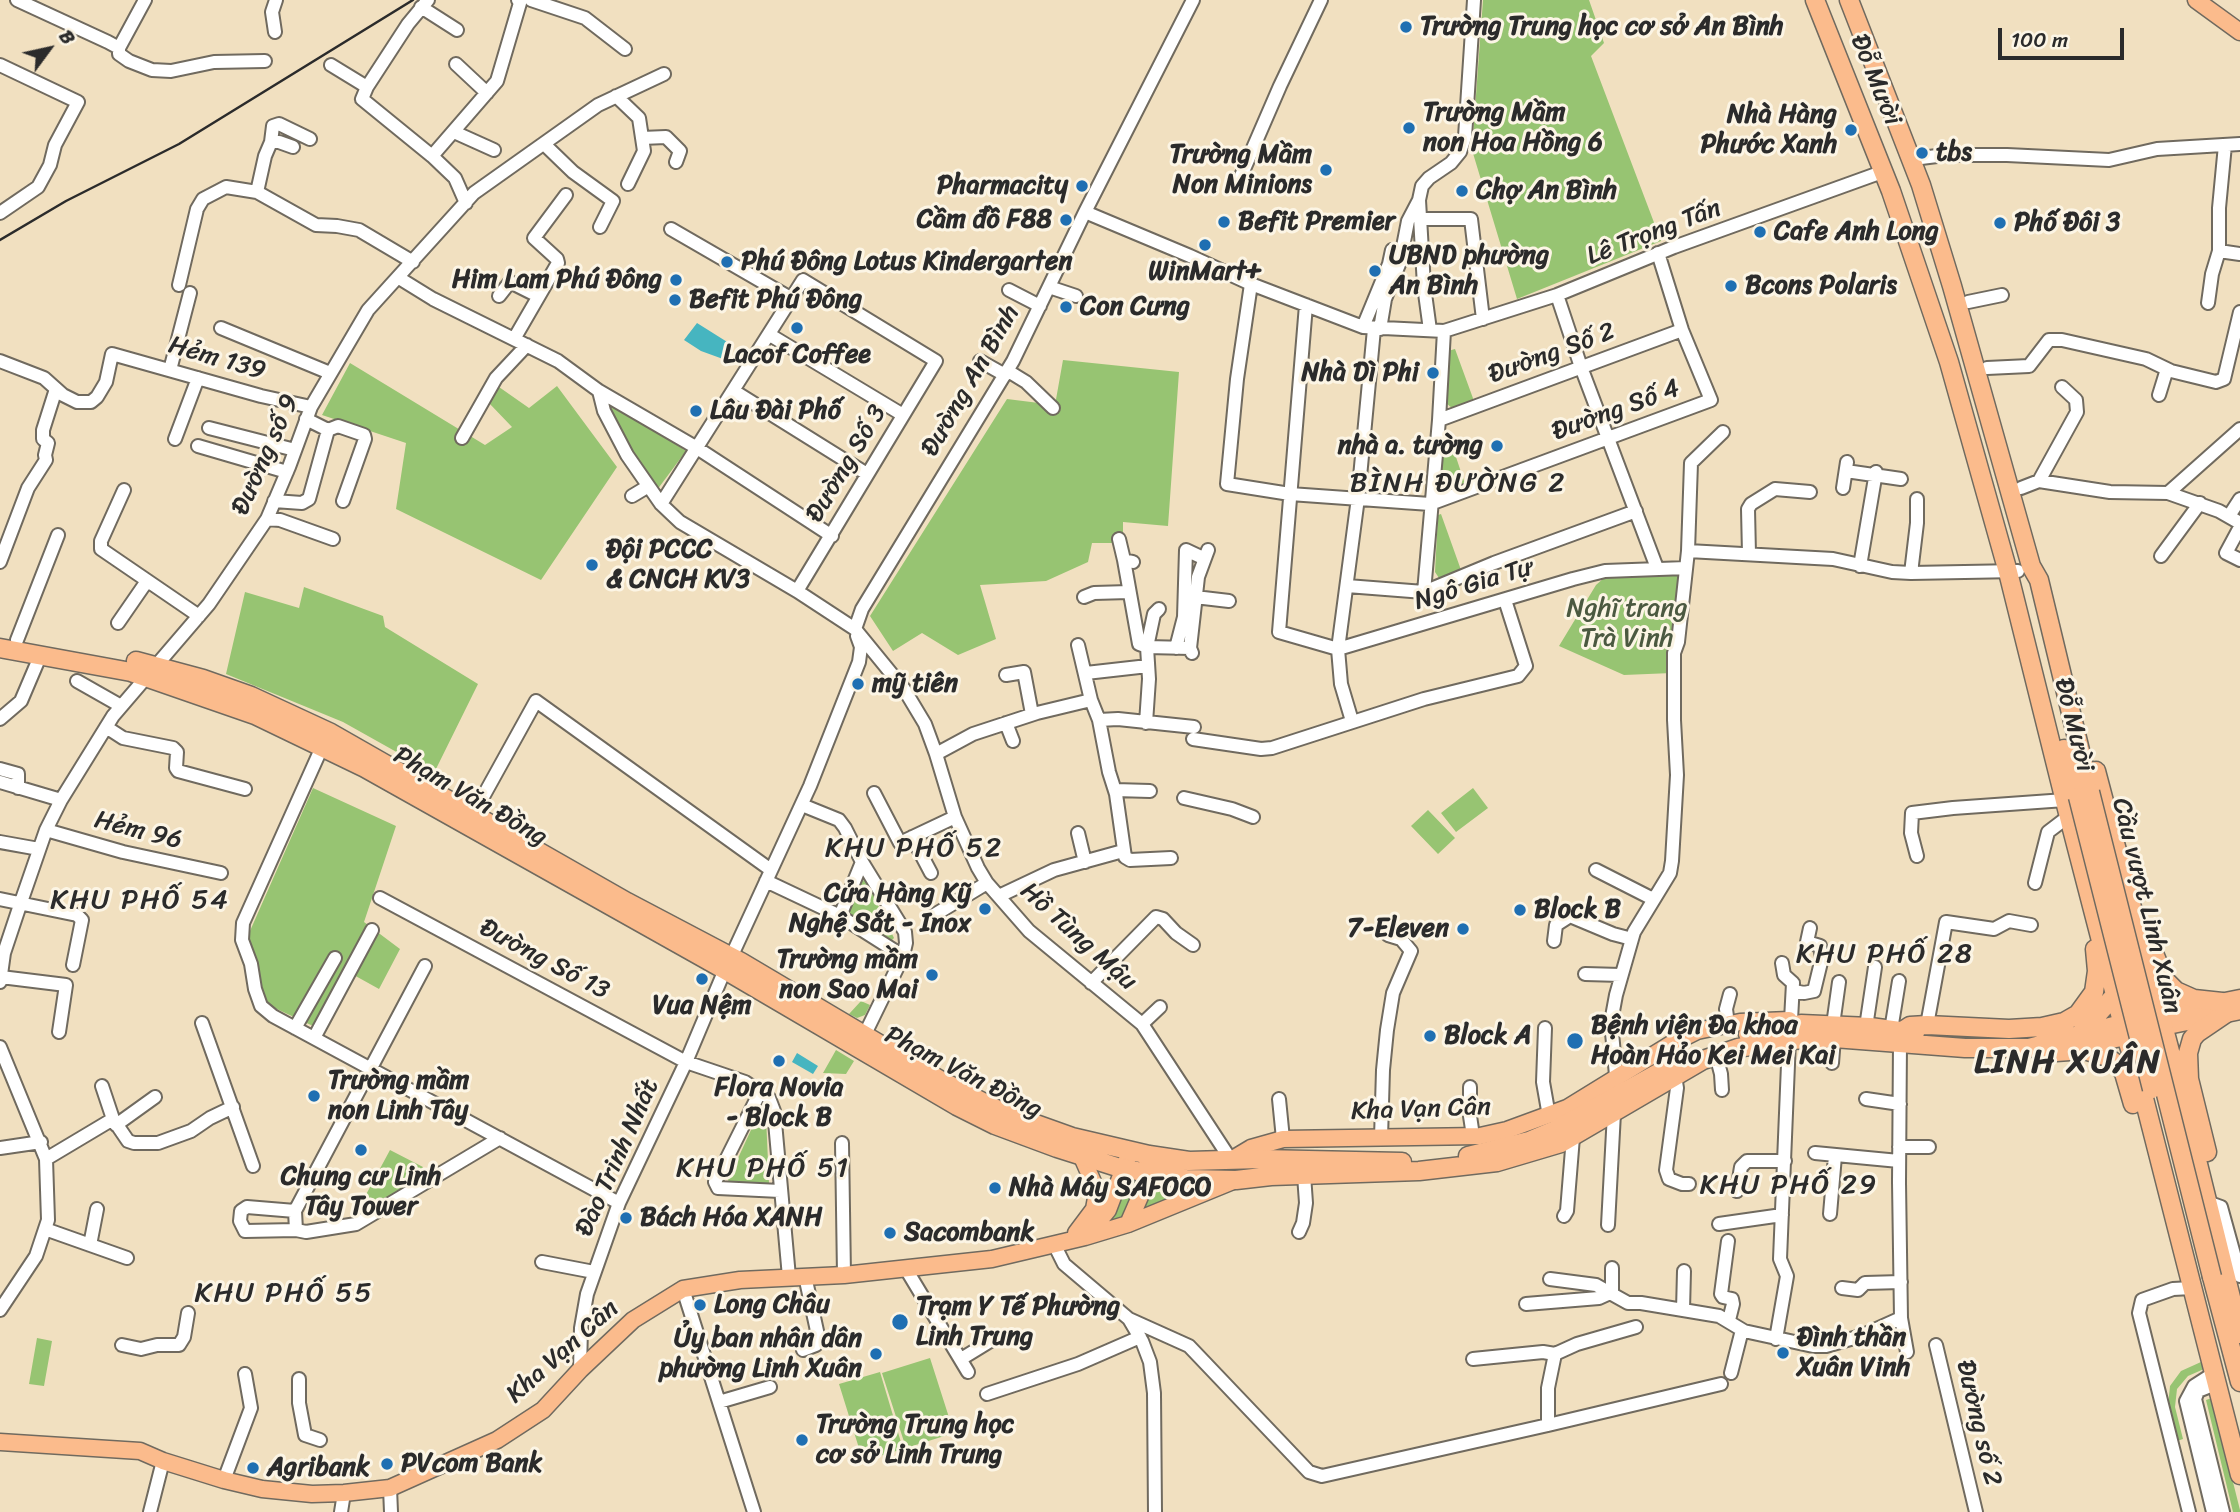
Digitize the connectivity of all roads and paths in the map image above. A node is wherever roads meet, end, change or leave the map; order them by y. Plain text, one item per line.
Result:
1 (18, 0) edge
2 (145, 0) edge
3 (276, 0) edge
4 (518, 0) edge
5 (531, 0) edge
6 (1193, 0) edge
7 (1321, 0) edge
8 (1474, 0) edge
9 (1815, 0) edge
10 (1825, 0) edge
11 (1849, 0) edge
12 (1857, 0) edge
13 (2196, 0) edge
14 (424, 3) edge
15 (2238, 26) edge
16 (457, 30) dead end
17 (275, 32) dead end
18 (119, 48) junction
19 (625, 49) dead end
20 (265, 61) dead end
21 (456, 64) dead end
22 (0, 65) edge
23 (331, 65) dead end
24 (664, 74) dead end
25 (367, 87) junction
26 (487, 93) junction
27 (616, 96) junction
28 (454, 132) junction
29 (642, 138) junction
30 (310, 139) dead end
31 (271, 142) junction
32 (544, 144) junction
33 (2240, 144) edge
34 (2225, 145) junction
35 (293, 147) dead end
36 (494, 150) dead end
37 (432, 156) junction
38 (1916, 159) junction
39 (676, 162) dead end
40 (1887, 170) junction
41 (1241, 176) dead end
42 (628, 184) dead end
43 (257, 192) junction
44 (566, 195) dead end
45 (1419, 200) junction
46 (466, 203) junction
47 (1085, 212) junction
48 (0, 213) edge
49 (1420, 219) junction
50 (600, 227) dead end
51 (671, 229) dead end
52 (1392, 250) dead end
53 (2219, 251) junction
54 (1658, 253) junction
55 (2240, 254) edge
56 (413, 262) junction
57 (400, 278) junction
58 (1251, 284) junction
59 (179, 285) dead end
60 (1049, 287) junction
61 (1009, 289) dead end
62 (190, 293) dead end
63 (1557, 295) junction
64 (2002, 295) dead end
65 (499, 296) dead end
66 (538, 296) junction
67 (1076, 296) dead end
68 (792, 299) junction
69 (1968, 302) junction
70 (2208, 303) dead end
71 (1306, 305) junction
72 (1040, 306) junction
73 (2240, 312) edge
74 (1483, 319) junction
75 (221, 328) dead end
76 (1372, 328) junction
77 (1682, 330) junction
78 (1437, 331) junction
79 (770, 335) junction
80 (514, 338) junction
81 (527, 345) junction
82 (0, 361) edge
83 (980, 361) dead end
84 (1581, 367) junction
85 (1987, 368) junction
86 (2167, 369) junction
87 (170, 370) junction
88 (330, 373) junction
89 (1006, 373) junction
90 (198, 378) junction
91 (2062, 387) dead end
92 (56, 389) junction
93 (599, 391) junction
94 (734, 391) junction
95 (2159, 395) dead end
96 (1053, 408) dead end
97 (309, 413) junction
98 (902, 415) junction
99 (1439, 420) junction
100 (209, 428) dead end
101 (2240, 429) edge
102 (328, 430) junction
103 (1723, 432) dead end
104 (463, 438) dead end
105 (1609, 438) junction
106 (175, 439) dead end
107 (198, 446) dead end
108 (697, 448) junction
109 (296, 450) junction
110 (287, 472) junction
111 (867, 474) junction
112 (1876, 474) junction
113 (1901, 479) dead end
114 (2039, 481) junction
115 (647, 487) junction
116 (1843, 488) dead end
117 (2021, 488) junction
118 (124, 490) dead end
119 (1810, 492) dead end
120 (2168, 493) junction
121 (1290, 494) junction
122 (632, 496) dead end
123 (1358, 498) junction
124 (1917, 499) dead end
125 (2240, 499) edge
126 (274, 501) junction
127 (343, 501) dead end
128 (2200, 503) junction
129 (661, 504) junction
130 (1430, 504) junction
131 (1636, 511) junction
132 (267, 519) junction
133 (2236, 522) edge
134 (58, 535) dead end
135 (832, 536) junction
136 (1119, 539) dead end
137 (333, 540) dead end
138 (3, 547) edge
139 (1688, 551) junction
140 (1749, 554) junction
141 (2161, 556) dead end
142 (2240, 560) edge
143 (0, 562) edge
144 (1860, 566) junction
145 (1657, 568) junction
146 (1686, 568) junction
147 (2013, 571) junction
148 (1911, 573) junction
149 (2039, 580) junction
150 (147, 581) junction
151 (1347, 586) junction
152 (797, 591) junction
153 (1129, 592) junction
154 (1424, 592) junction
155 (1084, 597) dead end
156 (1195, 597) junction
157 (1505, 600) junction
158 (1229, 601) dead end
159 (1159, 609) dead end
160 (199, 616) junction
161 (118, 623) dead end
162 (855, 629) junction
163 (8, 638) edge
164 (2025, 640) junction
165 (1077, 645) dead end
166 (0, 648) edge
167 (1147, 648) junction
168 (1176, 648) junction
169 (1338, 649) junction
170 (41, 653) junction
171 (2038, 655) junction
172 (1148, 666) junction
173 (152, 671) junction
174 (1086, 673) junction
175 (1006, 675) dead end
176 (77, 681) dead end
177 (2067, 693) junction
178 (1091, 701) junction
179 (121, 706) junction
180 (2048, 712) junction
181 (1032, 714) junction
182 (0, 719) edge
183 (1099, 720) junction
184 (1352, 721) junction
185 (1006, 723) junction
186 (1146, 723) junction
187 (106, 727) junction
188 (1013, 741) dead end
189 (322, 747) junction
190 (936, 754) junction
191 (0, 769) edge
192 (0, 782) edge
193 (18, 788) junction
194 (245, 789) dead end
195 (1115, 790) junction
196 (1150, 791) dead end
197 (874, 793) dead end
198 (484, 796) dead end
199 (1184, 798) dead end
200 (61, 800) junction
201 (802, 805) junction
202 (2075, 806) junction
203 (2109, 814) junction
204 (954, 817) junction
205 (1253, 817) dead end
206 (46, 830) junction
207 (1078, 833) dead end
208 (912, 837) junction
209 (0, 842) edge
210 (39, 849) junction
211 (1123, 851) junction
212 (1917, 856) dead end
213 (1171, 858) dead end
214 (862, 862) junction
215 (1086, 862) junction
216 (1596, 870) dead end
217 (221, 873) dead end
218 (932, 873) dead end
219 (769, 876) junction
220 (987, 883) junction
221 (2035, 883) dead end
222 (999, 896) junction
223 (380, 898) dead end
224 (1653, 898) junction
225 (0, 900) edge
226 (20, 905) junction
227 (839, 916) junction
228 (931, 917) dead end
229 (2031, 925) dead end
230 (1810, 928) dead end
231 (372, 930) dead end
232 (1388, 935) dead end
233 (1632, 939) junction
234 (1554, 941) dead end
235 (1193, 945) dead end
236 (903, 956) junction
237 (335, 958) dead end
238 (1782, 963) dead end
239 (728, 964) junction
240 (73, 965) dead end
241 (425, 966) dead end
242 (1875, 967) dead end
243 (1585, 974) dead end
244 (1621, 975) junction
245 (0, 979) edge
246 (1899, 981) dead end
247 (1839, 982) dead end
248 (1091, 983) junction
249 (2152, 988) junction
250 (1794, 991) junction
251 (1730, 994) dead end
252 (2115, 995) junction
253 (2240, 998) edge
254 (1160, 1007) dead end
255 (2229, 1009) edge
256 (2195, 1014) junction
257 (2161, 1021) junction
258 (1796, 1022) junction
259 (202, 1023) dead end
260 (1142, 1024) junction
261 (1728, 1024) junction
262 (1927, 1025) junction
263 (1866, 1027) junction
264 (295, 1028) junction
265 (1545, 1028) dead end
266 (2124, 1030) junction
267 (1834, 1031) junction
268 (59, 1032) dead end
269 (1898, 1035) junction
270 (2079, 1035) junction
271 (863, 1036) junction
272 (314, 1038) junction
273 (1789, 1040) junction
274 (0, 1047) edge
275 (1716, 1055) junction
276 (2172, 1059) junction
277 (686, 1062) junction
278 (1832, 1063) dead end
279 (2136, 1067) junction
280 (370, 1068) junction
281 (1675, 1076) junction
282 (102, 1086) dead end
283 (1470, 1087) dead end
284 (1617, 1087) junction
285 (1722, 1090) dead end
286 (760, 1092) junction
287 (155, 1097) dead end
288 (1279, 1098) dead end
289 (1866, 1099) dead end
290 (1900, 1104) junction
291 (233, 1107) junction
292 (1614, 1114) junction
293 (1549, 1116) junction
294 (115, 1122) junction
295 (1473, 1136) junction
296 (1573, 1137) junction
297 (500, 1138) junction
298 (1381, 1138) junction
299 (1283, 1139) junction
300 (41, 1142) junction
301 (842, 1143) dead end
302 (1899, 1147) junction
303 (1929, 1147) dead end
304 (0, 1148) edge
305 (1130, 1151) junction
306 (1815, 1153) dead end
307 (1835, 1156) junction
308 (1082, 1157) junction
309 (46, 1159) junction
310 (1231, 1160) junction
311 (1785, 1161) junction
312 (1899, 1161) junction
313 (1148, 1164) junction
314 (253, 1166) dead end
315 (1122, 1169) junction
316 (1304, 1175) junction
317 (1236, 1180) junction
318 (1689, 1184) dead end
319 (780, 1191) junction
320 (1737, 1191) dead end
321 (2168, 1195) junction
322 (2206, 1198) junction
323 (619, 1203) junction
324 (97, 1209) dead end
325 (295, 1211) junction
326 (1829, 1214) dead end
327 (1782, 1215) junction
328 (1564, 1216) dead end
329 (1128, 1224) junction
330 (1719, 1224) dead end
331 (1608, 1225) dead end
332 (45, 1229) junction
333 (296, 1230) junction
334 (1299, 1232) dead end
335 (1069, 1241) junction
336 (1728, 1241) dead end
337 (90, 1245) junction
338 (127, 1258) dead end
339 (542, 1262) dead end
340 (1612, 1268) dead end
341 (906, 1269) junction
342 (1684, 1271) dead end
343 (594, 1272) junction
344 (844, 1275) junction
345 (2240, 1276) edge
346 (797, 1277) junction
347 (1550, 1279) dead end
348 (2202, 1281) junction
349 (1900, 1282) junction
350 (1842, 1288) dead end
351 (683, 1289) junction
352 (1611, 1294) junction
353 (1526, 1304) dead end
354 (0, 1310) edge
355 (1683, 1310) junction
356 (188, 1313) dead end
357 (1901, 1318) junction
358 (1129, 1319) junction
359 (1729, 1321) junction
360 (1636, 1327) dead end
361 (1742, 1330) junction
362 (2228, 1336) edge
363 (1140, 1337) junction
364 (1776, 1339) junction
365 (992, 1340) dead end
366 (122, 1345) dead end
367 (1936, 1345) dead end
368 (803, 1350) dead end
369 (1907, 1352) dead end
370 (1555, 1354) junction
371 (961, 1359) junction
372 (1473, 1359) dead end
373 (580, 1370) junction
374 (968, 1372) dead end
375 (1731, 1373) dead end
376 (246, 1374) dead end
377 (299, 1379) dead end
378 (2240, 1382) edge
379 (1721, 1384) dead end
380 (770, 1387) dead end
381 (987, 1394) dead end
382 (719, 1402) junction
383 (1548, 1425) junction
384 (2240, 1438) edge
385 (320, 1440) dead end
386 (0, 1442) edge
387 (163, 1461) junction
388 (2240, 1475) edge
389 (224, 1480) junction
390 (390, 1488) junction
391 (344, 1493) junction
392 (150, 1512) edge
393 (341, 1512) edge
394 (391, 1512) edge
395 (754, 1512) edge
396 (1156, 1512) edge
397 (1976, 1512) edge
398 (2189, 1512) edge
399 (2213, 1512) edge
400 (2223, 1512) edge

1 - 18 street
2 - 18 street
3 - 17 street
4 - 26 street
5 - 19 street
6 - 47 street, Đường An Bình
7 - 41 street
8 - 45 street
9 - 40 highway, Đỗ Mười
10 - 40 highway, Đỗ Mười
11 - 38 highway, Đỗ Mười
12 - 38 highway, Đỗ Mười
13 - 15 main road
14 - 16 street
14 - 25 street
18 - 20 street
21 - 26 street
22 - 48 street
23 - 25 street
24 - 27 street, Đường số 9
25 - 37 street
26 - 28 street
27 - 29 street
27 - 32 street, Đường số 9
28 - 36 street
28 - 37 street
29 - 39 street
29 - 42 street
30 - 31 street
31 - 35 street
31 - 43 street
32 - 46 street, Đường số 9
32 - 50 street
33 - 34 street
34 - 38 street
34 - 53 street
37 - 46 street
38 - 40 highway
38 - 69 highway, Đỗ Mười
38 - 149 highway, Đỗ Mười
40 - 54 street, Lê Trọng Tấn
40 - 147 highway, Đỗ Mười
43 - 56 street
43 - 59 street
44 - 66 street
45 - 49 street
45 - 76 street
46 - 56 street, Đường số 9
47 - 58 street, Lê Trọng Tấn
47 - 60 street, Đường An Bình
49 - 74 street
49 - 78 street
51 - 68 street
52 - 76 street
53 - 55 street
53 - 70 street
54 - 63 street, Lê Trọng Tấn
54 - 77 street, Đường Số 4
56 - 57 street, Đường số 9
57 - 80 street
57 - 88 street, Đường số 9
58 - 71 street, Lê Trọng Tấn
58 - 121 street
60 - 67 street
60 - 72 street, Đường An Bình
61 - 72 street
62 - 87 street
63 - 74 street, Lê Trọng Tấn
63 - 84 street
64 - 69 street
65 - 66 street
66 - 80 street
68 - 79 street
68 - 98 street, Đường Số 3
69 - 85 highway, Đỗ Mười
71 - 76 street, Lê Trọng Tấn
71 - 121 street
72 - 89 street, Đường An Bình
73 - 86 street
74 - 78 street, Lê Trọng Tấn
75 - 88 street
76 - 78 street, Lê Trọng Tấn
76 - 123 street
77 - 84 street, Đường Số 2
77 - 105 street, Đường Số 4
78 - 99 street
79 - 94 street
79 - 98 street
80 - 81 street
81 - 93 street
81 - 104 street
82 - 92 street
83 - 89 street
84 - 99 street, Đường Số 2
84 - 105 street
85 - 86 street
85 - 117 highway, Đỗ Mười
86 - 95 street
87 - 90 street, Hẻm 139
87 - 92 street, Hẻm 139
88 - 97 street, Đường số 9
89 - 96 street
89 - 162 street, Đường An Bình
90 - 97 street, Hẻm 139
90 - 106 street
91 - 114 street
92 - 138 street
93 - 108 street
93 - 115 street, Hồ Tùng Mậu
94 - 108 street
94 - 111 street
97 - 102 street, Hẻm 139
97 - 109 street, Đường số 9
98 - 111 street, Đường Số 3
99 - 130 street
100 - 109 street
101 - 120 street
102 - 126 street
102 - 127 street, Hẻm 139
103 - 139 street
105 - 130 street, Đường Số 4
105 - 131 street
107 - 110 street
108 - 129 street
108 - 135 street
109 - 110 street, Đường số 9
110 - 126 street, Đường số 9
111 - 135 street, Đường Số 3
112 - 113 street
112 - 116 street
112 - 144 street
114 - 117 street
114 - 120 street
115 - 122 street
115 - 129 street, Hồ Tùng Mậu
117 - 149 highway, Đỗ Mười
118 - 150 street
119 - 140 street
120 - 128 street
121 - 123 street
121 - 169 street
123 - 130 street
123 - 151 street
124 - 148 street
125 - 133 street
126 - 132 street, Đường số 9
128 - 133 street
128 - 141 street
129 - 152 street, Hồ Tùng Mậu
130 - 154 street
131 - 145 street
131 - 154 street
132 - 137 street
132 - 160 street, Đường số 9
133 - 142 street
134 - 163 street
135 - 152 street, Đường Số 3
136 - 153 street
138 - 143 street
139 - 140 street
139 - 146 street
140 - 144 street
144 - 148 street
145 - 146 street, Ngô Gia Tự
145 - 157 street, Ngô Gia Tự
146 - 224 street
147 - 148 street
147 - 164 highway, Đỗ Mười
147 - 171 highway, Đỗ Mười
149 - 177 highway, Đỗ Mười
150 - 160 street
150 - 161 street
151 - 154 street
151 - 169 street
152 - 162 street, Hồ Tùng Mậu
153 - 155 street
153 - 167 street
156 - 158 street
156 - 168 street
156 - 168 street
157 - 169 street, Ngô Gia Tự
157 - 184 street
159 - 167 street
160 - 173 street, Đường số 9
162 - 190 street, Hồ Tùng Mậu
162 - 201 street, Đào Trinh Nhất
163 - 173 highway, Phạm Văn Đồng
164 - 171 highway
164 - 180 highway, Đỗ Mười
165 - 174 street
166 - 170 highway, Phạm Văn Đồng
167 - 168 street
167 - 172 street
169 - 184 street
170 - 173 highway, Phạm Văn Đồng
170 - 182 street
171 - 180 highway, Đỗ Mười
172 - 174 street
172 - 186 street
173 - 179 street, Đường số 9
173 - 189 highway, Phạm Văn Đồng
173 - 239 highway, Phạm Văn Đồng
174 - 178 street
175 - 181 street
176 - 179 street
177 - 202 highway, Đỗ Mười
177 - 203 highway, Đỗ Mười
178 - 181 street
178 - 183 street
179 - 187 street, Đường số 9
180 - 202 highway, Đỗ Mười
181 - 185 street
183 - 186 street
183 - 195 street
184 - 186 street
185 - 188 street
185 - 190 street
187 - 194 street
187 - 200 street, Đường số 9
189 - 239 highway, Phạm Văn Đồng
189 - 264 street
190 - 204 street, Hồ Tùng Mậu
191 - 193 street
192 - 193 street
193 - 200 street
195 - 196 street
195 - 211 street
197 - 208 street
198 - 219 street
199 - 205 street
200 - 206 street, Đường số 9
201 - 214 street
201 - 219 street, Đào Trinh Nhất
202 - 212 street
202 - 221 street
202 - 252 highway, Đỗ Mười
202 - 262 highway
202 - 348 highway, Cầu vượt Linh Xuân, bridge
203 - 249 highway, Đỗ Mười
203 - 255 highway
204 - 208 street
204 - 220 street, Hồ Tùng Mậu
206 - 210 street, Đường số 9
206 - 217 street, Hẻm 96
207 - 215 street
208 - 218 street
209 - 210 street
210 - 226 street, Đường số 9
211 - 213 street
211 - 215 street
214 - 227 street
214 - 236 street
215 - 222 street
216 - 224 street
219 - 227 street
219 - 239 street, Đào Trinh Nhất
220 - 222 street, Hồ Tùng Mậu
220 - 228 street
222 - 248 street, Hồ Tùng Mậu
223 - 277 street, Đường Số 13
224 - 233 street
225 - 226 street
226 - 240 street
226 - 245 street, Đường số 9
227 - 236 street
229 - 262 street
230 - 250 street
231 - 272 street
232 - 298 street
233 - 234 street
233 - 244 street
235 - 248 street
236 - 271 street
237 - 264 street
238 - 250 street
239 - 271 highway, Phạm Văn Đồng
239 - 277 street, Đào Trinh Nhất
239 - 308 highway, Phạm Văn Đồng
241 - 280 street
242 - 263 street
243 - 244 street
244 - 284 street
245 - 268 street
246 - 269 street
247 - 267 street
248 - 260 street, Hồ Tùng Mậu
249 - 252 highway
249 - 256 highway
249 - 257 highway, Đỗ Mười
250 - 258 street
251 - 261 street
252 - 266 highway, Đỗ Mười
252 - 270 highway
253 - 255 main road
254 - 260 street
255 - 256 main road
255 - 322 highway
256 - 257 main road
256 - 276 highway
257 - 266 highway, Phạm Văn Đồng
257 - 276 highway, Đỗ Mười
258 - 261 main road, Kha Vạn Cân
258 - 267 highway, Phạm Văn Đồng
258 - 284 highway, Phạm Văn Đồng
259 - 291 street
260 - 310 street, Hồ Tùng Mậu
261 - 284 main road, Kha Vạn Cân
262 - 269 highway
263 - 267 highway, Phạm Văn Đồng
263 - 269 highway, Phạm Văn Đồng
264 - 272 street
265 - 293 street
266 - 270 highway, Phạm Văn Đồng
266 - 279 highway, Đỗ Mười
267 - 269 highway, Phạm Văn Đồng
267 - 273 highway, Phạm Văn Đồng
267 - 278 street
269 - 270 highway, Phạm Văn Đồng
269 - 290 street
269 - 321 highway
270 - 279 highway
271 - 305 highway, Phạm Văn Đồng
272 - 280 street
273 - 275 highway, Phạm Văn Đồng
273 - 311 street
274 - 300 street
275 - 281 highway, Phạm Văn Đồng
275 - 285 street
276 - 279 highway
276 - 322 highway, Đỗ Mười
277 - 286 street, Đường Số 13
277 - 323 street, Đào Trinh Nhất
279 - 321 highway, Đỗ Mười
280 - 297 street
280 - 325 street
281 - 292 highway, Phạm Văn Đồng
281 - 318 street
282 - 294 street
283 - 295 street
284 - 293 main road, Kha Vạn Cân
284 - 310 highway, Phạm Văn Đồng
286 - 319 street
286 - 319 street
287 - 294 street
288 - 299 street
289 - 290 street
290 - 302 street
291 - 294 street
291 - 314 street
292 - 296 highway, Phạm Văn Đồng
292 - 331 street
293 - 295 main road, Kha Vạn Cân
294 - 309 street
295 - 298 main road, Kha Vạn Cân
296 - 316 highway, Phạm Văn Đồng
296 - 328 street
297 - 323 street
297 - 333 street
298 - 299 main road, Kha Vạn Cân
299 - 310 main road, Kha Vạn Cân
300 - 304 street
300 - 309 street
301 - 344 street
302 - 303 street
302 - 312 street
305 - 313 highway, Phạm Văn Đồng
305 - 315 main road
306 - 307 street
307 - 312 street
307 - 326 street
308 - 315 highway, Phạm Văn Đồng
308 - 335 main road
309 - 332 street
310 - 313 highway, Phạm Văn Đồng
311 - 320 street
311 - 327 street
312 - 349 street
313 - 315 highway, Phạm Văn Đồng
313 - 317 highway, Phạm Văn Đồng
313 - 329 main road
315 - 335 main road
316 - 317 highway, Phạm Văn Đồng
316 - 334 street
317 - 329 main road, Kha Vạn Cân
319 - 346 street
321 - 348 highway, Đỗ Mười
322 - 345 street
322 - 362 highway, Đỗ Mười
323 - 343 street, Đào Trinh Nhất
324 - 337 street
325 - 333 street
325 - 333 street
327 - 330 street
327 - 364 street
329 - 335 main road, Kha Vạn Cân
332 - 337 street
332 - 354 street
335 - 341 main road, Kha Vạn Cân
335 - 358 street
336 - 359 street
337 - 338 street
339 - 343 street
340 - 352 street
341 - 344 main road, Kha Vạn Cân
341 - 371 street
342 - 355 street
343 - 373 street, Đào Trinh Nhất
344 - 346 main road, Kha Vạn Cân
346 - 351 main road, Kha Vạn Cân
346 - 368 street
347 - 352 street
348 - 362 highway, Đỗ Mười
348 - 388 highway, Đỗ Mười
348 - 398 street
349 - 350 street
349 - 357 street
351 - 373 main road, Kha Vạn Cân
351 - 382 street
352 - 353 street
352 - 355 street
355 - 359 street
356 - 366 street
357 - 364 street
357 - 369 street
358 - 363 street
358 - 383 street
359 - 361 street
360 - 370 street
361 - 364 street
361 - 375 street
362 - 378 highway, Đỗ Mười
362 - 384 highway, Đỗ Mười
363 - 381 street
363 - 396 street
365 - 371 street
367 - 397 street, Đường số 2
370 - 372 street
370 - 383 street
371 - 374 street
373 - 390 main road, Kha Vạn Cân
376 - 389 street
377 - 385 street
379 - 383 street
380 - 382 street
382 - 395 street
386 - 387 main road, Kha Vạn Cân
387 - 389 main road, Kha Vạn Cân
387 - 392 street
389 - 391 main road, Kha Vạn Cân
390 - 391 main road, Kha Vạn Cân
390 - 394 street
391 - 393 street
399 - 400 street

